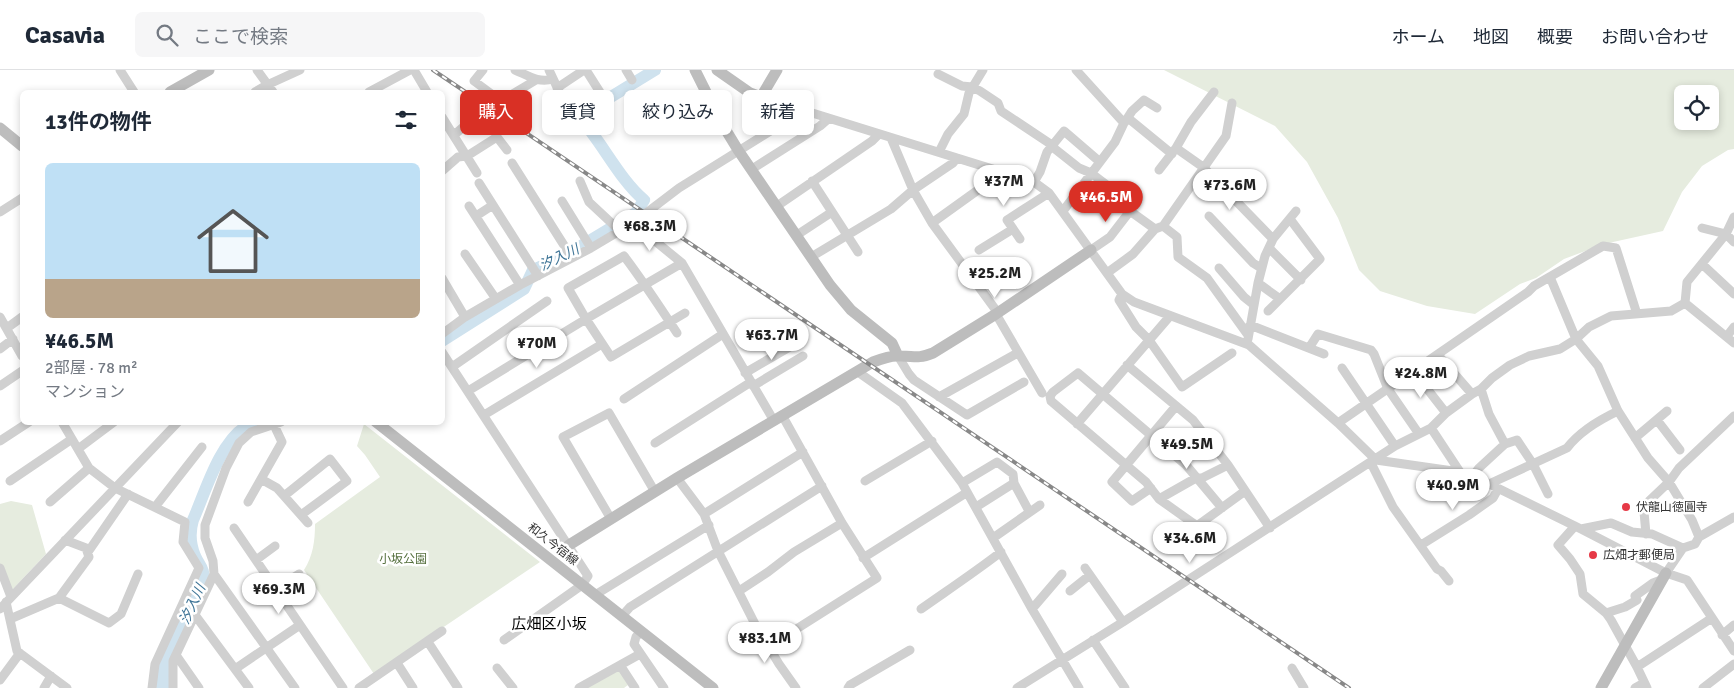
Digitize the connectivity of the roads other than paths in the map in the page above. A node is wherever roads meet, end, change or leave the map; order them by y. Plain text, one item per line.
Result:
1 (120, 70) edge
2 (209, 70) edge
3 (257, 70) edge
4 (300, 70) edge
5 (410, 70) edge
6 (414, 70) edge
7 (483, 70) edge
8 (515, 70) edge
9 (585, 70) edge
10 (626, 70) edge
11 (695, 70) edge
12 (717, 70) edge
13 (777, 70) edge
14 (983, 70) edge
15 (1076, 70) edge
16 (938, 74) dead end
17 (552, 76) edge
18 (536, 80) junction
19 (632, 80) dead end
20 (972, 87) junction
21 (270, 89) edge
22 (133, 90) edge
23 (174, 90) edge
24 (373, 90) edge
25 (426, 90) edge
26 (559, 90) edge
27 (598, 90) edge
28 (746, 90) edge
29 (765, 90) edge
30 (1214, 92) dead end
31 (1232, 103) dead end
32 (1157, 108) dead end
33 (814, 115) edge
34 (828, 119) junction
35 (1126, 120) junction
36 (445, 126) edge
37 (0, 128) edge
38 (460, 129) edge
39 (879, 134) junction
40 (454, 135) junction
41 (763, 135) edge
42 (891, 138) junction
43 (20, 144) edge
44 (1052, 145) junction
45 (506, 150) dead end
46 (738, 150) junction
47 (1174, 151) junction
48 (939, 152) junction
49 (467, 156) junction
50 (957, 158) junction
51 (1100, 162) junction
52 (512, 163) dead end
53 (1203, 167) junction
54 (445, 168) edge
55 (752, 169) junction
56 (1159, 170) dead end
57 (1003, 172) junction
58 (477, 173) dead end
59 (1091, 173) junction
60 (812, 181) junction
61 (479, 182) dead end
62 (580, 182) dead end
63 (1034, 182) junction
64 (913, 190) junction
65 (1049, 193) junction
66 (20, 199) edge
67 (562, 201) dead end
68 (493, 205) junction
69 (469, 206) dead end
70 (777, 206) junction
71 (1063, 211) junction
72 (1130, 211) junction
73 (0, 212) edge
74 (832, 212) junction
75 (476, 216) junction
76 (1209, 216) dead end
77 (1734, 217) edge
78 (633, 223) junction
79 (932, 223) junction
80 (1159, 228) junction
81 (1702, 228) dead end
82 (1013, 229) junction
83 (619, 230) junction
84 (847, 234) junction
85 (1726, 234) junction
86 (797, 235) junction
87 (1020, 239) dead end
88 (1274, 239) junction
89 (1734, 242) edge
90 (591, 248) junction
91 (1270, 249) junction
92 (979, 250) dead end
93 (1091, 250) junction
94 (858, 252) dead end
95 (465, 254) dead end
96 (570, 256) junction
97 (810, 257) junction
98 (682, 263) junction
99 (1702, 264) junction
100 (1261, 268) junction
101 (1108, 273) junction
102 (535, 274) junction
103 (1550, 276) junction
104 (1301, 280) junction
105 (445, 283) edge
106 (1258, 283) junction
107 (520, 285) junction
108 (645, 285) junction
109 (1213, 285) junction
110 (1122, 294) junction
111 (1734, 294) edge
112 (496, 299) junction
113 (1280, 299) junction
114 (547, 301) dead end
115 (1685, 304) junction
116 (1254, 305) junction
117 (1268, 311) dead end
118 (686, 313) dead end
119 (997, 313) junction
120 (1637, 314) junction
121 (1170, 316) junction
122 (0, 317) edge
123 (465, 317) junction
124 (20, 318) edge
125 (586, 320) junction
126 (670, 322) junction
127 (1250, 325) junction
128 (7, 328) junction
129 (1734, 328) edge
130 (445, 332) edge
131 (677, 334) dead end
132 (723, 334) junction
133 (1248, 335) junction
134 (1727, 336) junction
135 (13, 339) junction
136 (1576, 339) junction
137 (1149, 340) junction
138 (798, 342) dead end
139 (1734, 343) edge
140 (602, 344) junction
141 (1249, 345) junction
142 (1309, 348) junction
143 (0, 349) edge
144 (20, 352) edge
145 (1232, 353) dead end
146 (1324, 354) dead end
147 (1014, 355) dead end
148 (1438, 355) junction
149 (445, 356) edge
150 (803, 356) dead end
151 (898, 356) junction
152 (1127, 366) junction
153 (452, 367) junction
154 (1342, 368) dead end
155 (20, 372) edge
156 (858, 372) junction
157 (1414, 372) junction
158 (745, 373) junction
159 (1024, 382) dead end
160 (752, 384) junction
161 (0, 386) edge
162 (1388, 389) junction
163 (1481, 389) junction
164 (468, 391) junction
165 (1042, 393) dead end
166 (1102, 394) junction
167 (1472, 394) junction
168 (939, 397) junction
169 (624, 398) dead end
170 (1366, 405) junction
171 (1176, 406) junction
172 (1618, 411) junction
173 (1667, 411) dead end
174 (1446, 412) junction
175 (484, 415) junction
176 (1734, 416) edge
177 (778, 418) junction
178 (1657, 420) junction
179 (1338, 423) junction
180 (1077, 424) junction
181 (24, 425) edge
182 (64, 425) edge
183 (110, 425) edge
184 (175, 425) edge
185 (275, 425) edge
186 (278, 425) edge
187 (380, 425) edge
188 (1432, 428) junction
189 (1419, 434) junction
190 (1152, 436) junction
191 (1635, 438) junction
192 (72, 439) junction
193 (0, 441) edge
194 (932, 441) junction
195 (655, 442) dead end
196 (1505, 444) junction
197 (1395, 446) junction
198 (202, 447) dead end
199 (78, 449) junction
200 (1680, 450) dead end
201 (802, 452) junction
202 (1373, 461) junction
203 (1533, 464) junction
204 (1127, 465) junction
205 (1228, 465) junction
206 (88, 468) junction
207 (1460, 472) junction
208 (1473, 476) junction
209 (677, 478) junction
210 (1196, 478) junction
211 (261, 479) junction
212 (10, 481) dead end
213 (865, 481) dead end
214 (1669, 482) junction
215 (962, 483) junction
216 (1014, 483) junction
217 (1489, 484) junction
218 (822, 486) junction
219 (115, 488) junction
220 (1151, 488) junction
221 (1498, 489) junction
222 (1245, 490) junction
223 (655, 492) junction
224 (966, 493) junction
225 (128, 494) junction
226 (1548, 494) dead end
227 (284, 496) junction
228 (1159, 499) junction
229 (50, 502) dead end
230 (248, 502) dead end
231 (1040, 505) dead end
232 (155, 507) junction
233 (976, 507) junction
234 (1222, 508) junction
235 (1029, 511) junction
236 (704, 514) junction
237 (301, 515) junction
238 (1734, 517) edge
239 (611, 519) junction
240 (308, 523) dead end
241 (842, 523) junction
242 (709, 525) junction
243 (234, 528) dead end
244 (1270, 528) junction
245 (1578, 528) junction
246 (1646, 534) junction
247 (1699, 537) junction
248 (993, 538) junction
249 (65, 540) junction
250 (569, 545) junction
251 (1421, 545) junction
252 (275, 546) dead end
253 (1683, 548) junction
254 (718, 551) junction
255 (88, 552) junction
256 (1001, 552) junction
257 (864, 558) junction
258 (256, 560) junction
259 (0, 568) edge
260 (138, 574) dead end
261 (214, 574) junction
262 (298, 574) dead end
263 (1062, 574) dead end
264 (1663, 577) junction
265 (1449, 581) dead end
266 (582, 585) junction
267 (276, 589) junction
268 (738, 591) junction
269 (1070, 591) dead end
270 (595, 595) junction
271 (60, 598) junction
272 (6, 603) edge
273 (1032, 609) junction
274 (921, 610) dead end
275 (1606, 613) junction
276 (195, 615) junction
277 (622, 616) junction
278 (1712, 618) junction
279 (10, 619) junction
280 (1124, 622) junction
281 (300, 625) junction
282 (1734, 626) edge
283 (442, 631) dead end
284 (641, 631) junction
285 (1722, 635) junction
286 (504, 640) dead end
287 (1093, 640) junction
288 (428, 642) junction
289 (1625, 645) junction
290 (266, 647) junction
291 (768, 647) junction
292 (910, 650) dead end
293 (1734, 652) edge
294 (20, 653) junction
295 (640, 654) junction
296 (176, 655) junction
297 (1063, 659) junction
298 (397, 663) junction
299 (1734, 664) edge
300 (620, 665) junction
301 (1638, 667) junction
302 (497, 668) dead end
303 (1292, 668) dead end
304 (235, 669) junction
305 (51, 676) junction
306 (153, 676) junction
307 (0, 680) edge
308 (1646, 685) edge
309 (363, 687) edge
310 (1019, 687) edge
311 (44, 688) edge
312 (65, 688) edge
313 (144, 688) edge
314 (152, 688) edge
315 (173, 688) edge
316 (199, 688) edge
317 (249, 688) edge
318 (295, 688) edge
319 (343, 688) edge
320 (413, 688) edge
321 (458, 688) edge
322 (513, 688) edge
323 (578, 688) edge
324 (635, 688) edge
325 (664, 688) edge
326 (713, 688) edge
327 (796, 688) edge
328 (848, 688) edge
329 (1080, 688) edge
330 (1125, 688) edge
331 (1304, 688) edge
332 (1601, 688) edge
333 (1635, 688) edge
334 (1703, 688) edge

1 - 22 street
2 - 23 street
3 - 21 street
4 - 21 street
5 - 24 street
6 - 25 street
7 - 18 street
8 - 18 street
9 - 17 street
9 - 27 street
10 - 19 street
11 - 46 street
12 - 28 street
13 - 29 street
14 - 20 street
15 - 35 street
16 - 20 street
17 - 18 street
17 - 26 street
20 - 44 street
20 - 48 street
30 - 47 street
31 - 53 street
32 - 35 street
33 - 34 street
34 - 39 street
34 - 55 street
35 - 47 street
35 - 51 street
36 - 40 street
37 - 43 street
38 - 40 street
39 - 42 street
39 - 60 street
40 - 49 street
41 - 46 street
42 - 48 street
42 - 64 street
44 - 51 street
44 - 59 street
44 - 63 street
45 - 49 street
46 - 55 street
46 - 78 street
47 - 53 street
47 - 56 street
48 - 50 street
49 - 54 street
49 - 58 street
50 - 57 street
50 - 64 street
51 - 59 street
52 - 96 street
53 - 80 street
53 - 88 street
55 - 70 street
57 - 63 street
57 - 79 street
59 - 71 street
59 - 72 street
60 - 70 street
60 - 74 street
61 - 68 street
62 - 83 street
63 - 65 street
64 - 79 street
64 - 84 street
65 - 71 street
65 - 82 street
66 - 73 street
67 - 90 street
68 - 75 street
68 - 102 street
69 - 75 street
70 - 86 street
71 - 93 street
72 - 80 street
72 - 93 street
74 - 84 street
74 - 86 street
75 - 107 street
76 - 100 street
77 - 85 street
78 - 83 street
78 - 98 street
79 - 119 street
80 - 101 street
80 - 109 street
81 - 85 street
82 - 87 street
82 - 92 street
83 - 90 street
84 - 94 street
84 - 97 street
85 - 89 street
85 - 99 street
86 - 97 street
88 - 91 street
88 - 104 street
90 - 96 street
91 - 100 street
91 - 104 street
93 - 101 street
93 - 119 street
95 - 112 street
96 - 102 street
97 - 151 street
98 - 108 street
98 - 132 street
99 - 111 street
99 - 115 street
100 - 106 street
101 - 110 street
102 - 107 street
103 - 120 street
103 - 136 street
103 - 148 street
104 - 113 street
105 - 123 street
106 - 113 street
106 - 116 street
107 - 112 street
108 - 125 street
108 - 125 street
108 - 126 street
109 - 116 street
109 - 133 street
110 - 121 street
110 - 137 street
112 - 123 street
113 - 117 street
114 - 153 street
115 - 120 street
115 - 134 street
116 - 127 street
118 - 126 street
119 - 151 street
119 - 165 street
120 - 136 street
121 - 137 street
121 - 141 street
122 - 128 street
123 - 130 street
124 - 128 street
125 - 140 street
125 - 164 street
126 - 131 street
126 - 140 street
127 - 133 street
127 - 142 street
128 - 135 street
129 - 134 street
132 - 158 street
132 - 169 street
133 - 141 street
134 - 139 street
135 - 143 street
135 - 144 street
136 - 163 street
136 - 172 street
137 - 145 street
137 - 152 street
138 - 158 street
140 - 175 street
141 - 179 street
142 - 146 street
142 - 162 street
147 - 168 street
148 - 157 street
148 - 167 street
149 - 153 street
150 - 160 street
151 - 156 street
151 - 168 street
152 - 166 street
152 - 171 street
153 - 164 street
154 - 170 street
155 - 161 street
156 - 177 street
156 - 194 street
157 - 162 street
157 - 174 street
158 - 160 street
159 - 168 street
160 - 177 street
160 - 195 street
162 - 170 street
162 - 189 street
163 - 167 street
163 - 196 street
164 - 175 street
166 - 180 street
166 - 180 street
166 - 190 street
167 - 174 street
170 - 179 street
170 - 197 street
171 - 190 street
171 - 205 street
172 - 191 street
172 - 203 street
173 - 178 street
174 - 188 street
175 - 250 street
176 - 214 street
177 - 201 street
177 - 209 street
178 - 191 street
178 - 200 street
179 - 202 street
180 - 204 street
181 - 193 street
182 - 192 street
183 - 199 street
184 - 219 street
185 - 261 street
186 - 211 street
187 - 266 street, 和久今宿線
188 - 189 street
188 - 207 street
189 - 197 street
190 - 204 street
190 - 210 street
191 - 214 street
192 - 199 street
192 - 212 street
194 - 213 street
194 - 215 street
196 - 203 street
196 - 208 street
197 - 202 street
198 - 232 street
199 - 206 street
201 - 218 street
201 - 236 street
202 - 207 street
202 - 244 street
202 - 251 street
203 - 217 street
203 - 226 street
204 - 220 street
204 - 220 street
205 - 210 street
205 - 222 street
206 - 219 street
206 - 229 street
207 - 208 street
208 - 217 street
209 - 223 street
209 - 236 street
210 - 228 street
210 - 234 street
211 - 227 street
211 - 230 street
214 - 246 street
214 - 247 street
215 - 216 street
215 - 224 street
216 - 233 street
216 - 235 street
217 - 221 street
218 - 241 street
218 - 254 street
219 - 225 street
219 - 249 street
220 - 228 street
221 - 245 street
221 - 251 street
222 - 234 street
222 - 244 street
223 - 239 street
223 - 239 street
224 - 233 street
224 - 257 street
225 - 232 street
225 - 255 street
227 - 237 street
227 - 237 street
228 - 234 street
231 - 235 street
232 - 306 street
233 - 248 street
235 - 248 street
236 - 242 street
237 - 240 street
238 - 247 street
239 - 250 street
241 - 257 street
241 - 268 street
242 - 254 street
242 - 270 street
243 - 258 street
244 - 280 street
245 - 246 street
245 - 264 street
245 - 275 street
246 - 253 street
247 - 253 street
248 - 256 street
249 - 255 street
249 - 272 street
250 - 266 street
251 - 265 street
252 - 258 street
253 - 264 street
254 - 268 street
254 - 277 street
255 - 271 street
256 - 273 street
256 - 274 street
257 - 291 street
258 - 267 street
259 - 272 street
260 - 271 street
261 - 276 street
261 - 290 street
262 - 267 street
263 - 273 street
264 - 275 street
264 - 278 street
264 - 289 street
266 - 270 street, 和久今宿線
266 - 286 street
267 - 281 street
268 - 291 street
269 - 280 street
270 - 277 street, 和久今宿線
271 - 279 street
272 - 279 street
273 - 297 street
275 - 289 street
276 - 296 street
276 - 304 street
277 - 284 street, 和久今宿線
278 - 285 street
278 - 301 street
279 - 294 street
280 - 287 street
281 - 290 street
281 - 319 street
282 - 285 street
283 - 288 street
284 - 295 street
284 - 326 street, 和久今宿線
285 - 293 street
287 - 297 street
287 - 330 street
288 - 298 street
288 - 321 street
289 - 301 street
289 - 332 street
290 - 304 street
290 - 318 street
291 - 327 street
292 - 328 street
294 - 305 street
294 - 307 street
295 - 300 street
295 - 325 street
296 - 315 street
296 - 316 street
297 - 310 street
297 - 329 street
298 - 309 street
298 - 320 street
299 - 334 street
300 - 323 street
300 - 324 street
301 - 308 street
302 - 322 street
303 - 331 street
304 - 317 street
305 - 311 street
305 - 312 street
306 - 313 street
306 - 314 street
308 - 333 street

